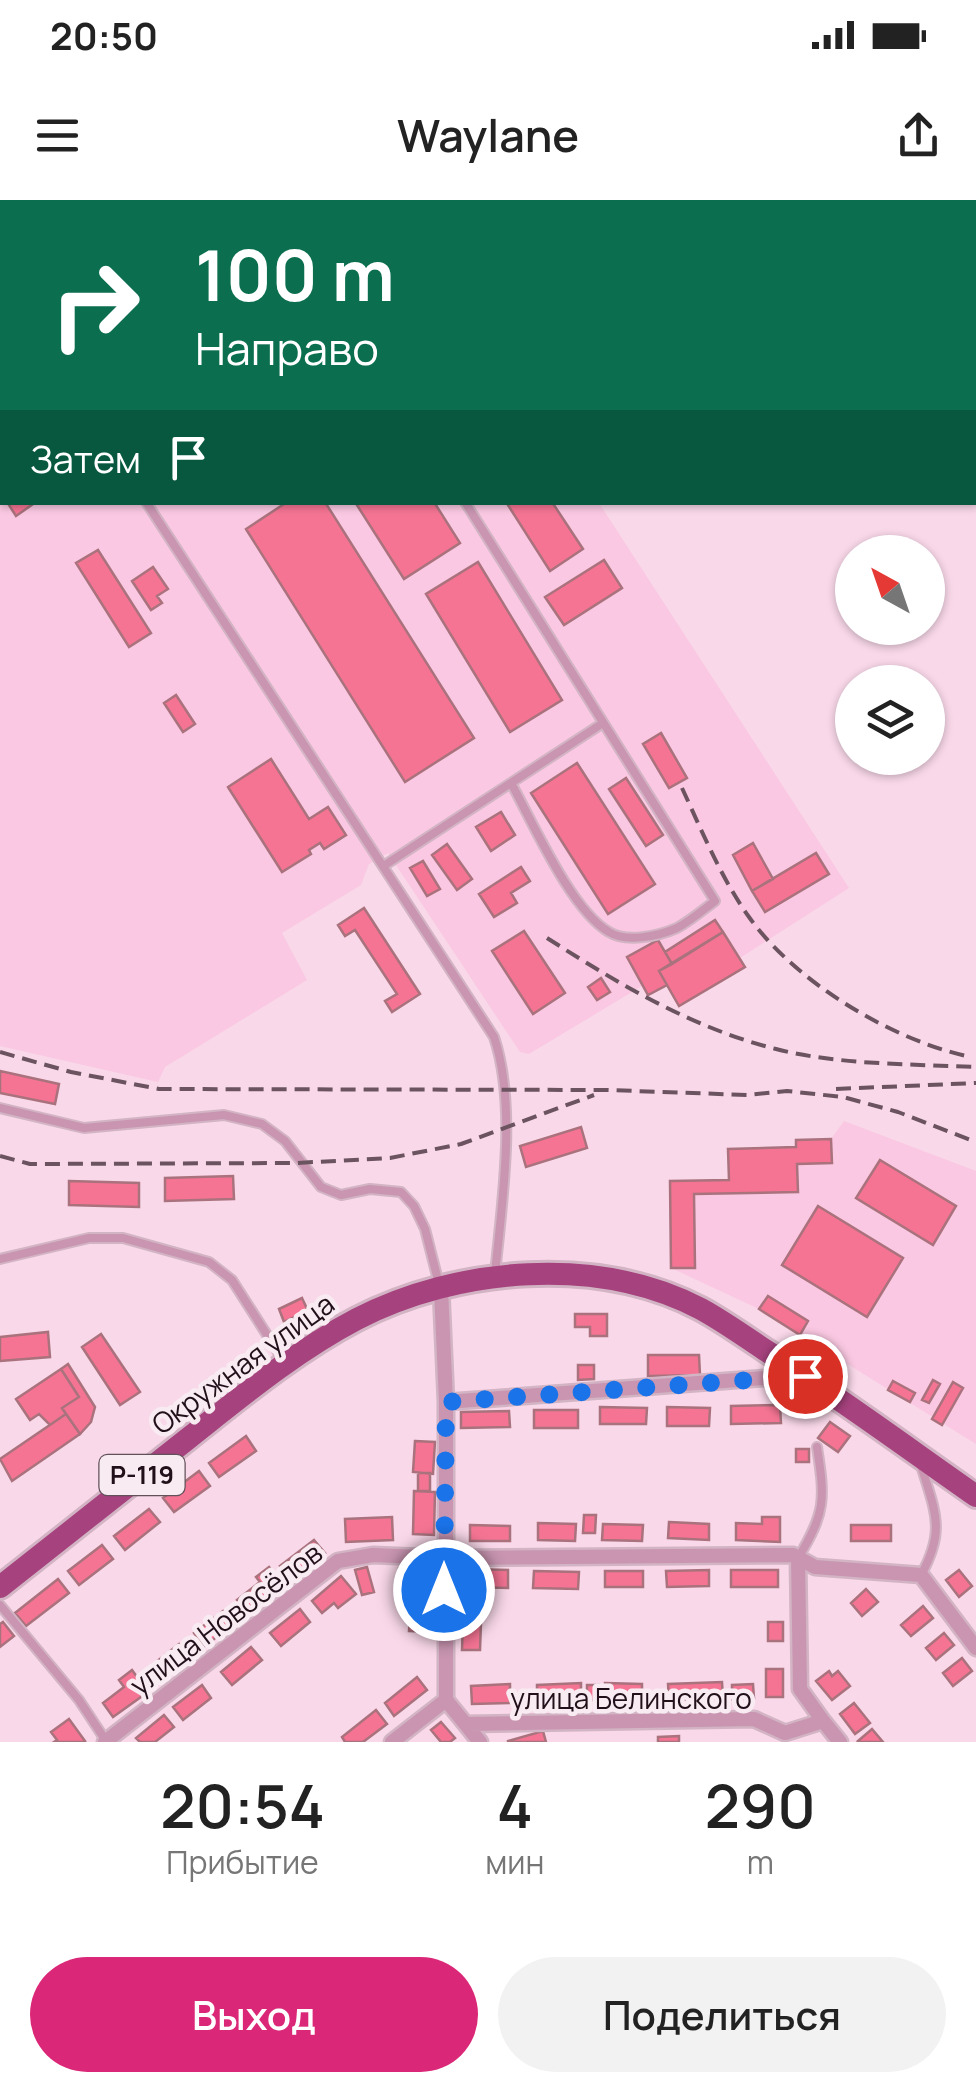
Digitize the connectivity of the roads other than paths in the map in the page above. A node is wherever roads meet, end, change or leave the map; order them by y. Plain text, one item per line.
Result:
1 (148, 505) edge
2 (467, 505) edge
3 (603, 723) junction
4 (512, 783) junction
5 (385, 866) junction
6 (0, 1108) edge
7 (0, 1259) edge
8 (494, 1278) junction
9 (441, 1289) junction
10 (285, 1364) junction
11 (805, 1376) junction
12 (446, 1402) junction
13 (817, 1447) dead end
14 (919, 1456) junction
15 (976, 1496) edge
16 (444, 1558) junction
17 (798, 1558) junction
18 (921, 1575) junction
19 (0, 1587) edge
20 (0, 1605) edge
21 (976, 1648) edge
22 (446, 1700) junction
23 (824, 1722) junction
24 (468, 1724) junction
25 (106, 1742) edge
26 (392, 1742) edge
27 (480, 1742) edge
28 (840, 1742) edge

1 - 5 lane
2 - 3 lane
3 - 4 lane
3 - 4 lane
4 - 5 lane
5 - 8 lane
6 - 9 lane
7 - 10 lane
8 - 9 highway, Окружная улица / Р-119
8 - 11 highway, Окружная улица / Р-119
9 - 10 highway, Окружная улица / Р-119
9 - 12 street
10 - 19 highway, Окружная улица / Р-119
11 - 12 street
11 - 14 highway, Окружная улица / Р-119
12 - 16 street
13 - 17 lane
14 - 15 highway, Окружная улица / Р-119
14 - 18 lane
16 - 17 street, улица Новосёлов
16 - 22 street
16 - 25 street, улица Новосёлов
17 - 18 street, улица Новосёлов
17 - 23 street
18 - 21 street
20 - 25 lane
22 - 24 street
22 - 26 street
23 - 24 street, улица Белинского
23 - 28 street
24 - 27 street

